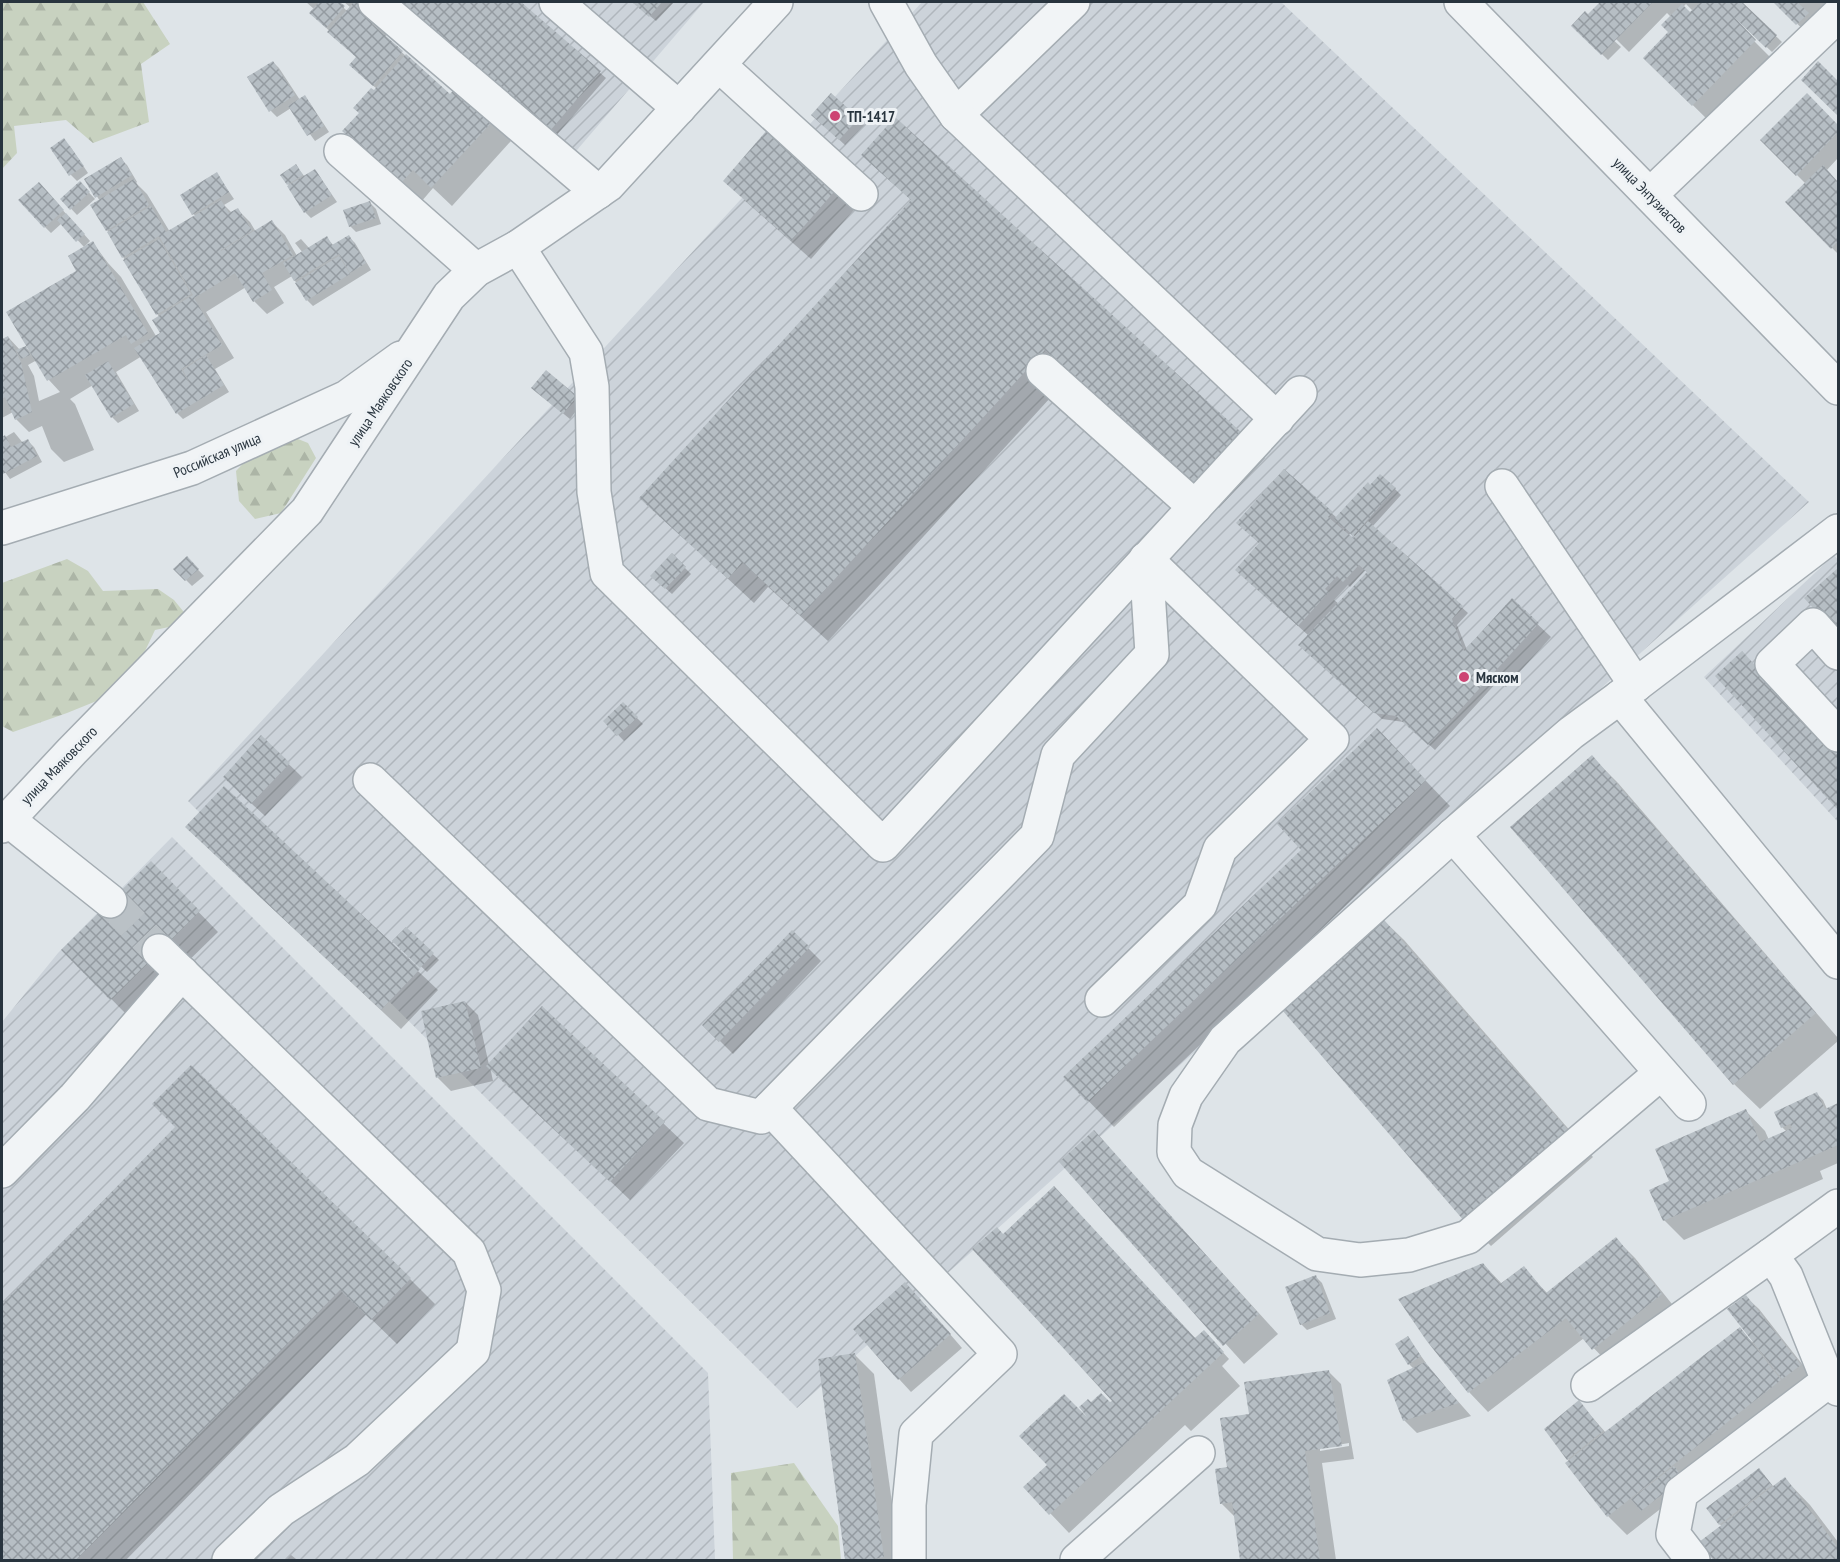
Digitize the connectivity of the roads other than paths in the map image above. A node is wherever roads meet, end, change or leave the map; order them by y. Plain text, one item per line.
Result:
1 (375, 2) edge
2 (556, 2) edge
3 (774, 2) edge
4 (886, 2) edge
5 (1073, 2) edge
6 (1461, 2) edge
7 (1839, 15) edge
8 (718, 64) junction
9 (679, 108) junction
10 (956, 115) junction
11 (341, 151) dead end
12 (598, 192) junction
13 (861, 194) dead end
14 (1650, 195) junction
15 (518, 247) junction
16 (476, 270) junction
17 (417, 347) junction
18 (1043, 371) dead end
19 (1839, 388) edge
20 (1300, 393) dead end
21 (1277, 419) junction
22 (1502, 486) dead end
23 (1195, 507) junction
24 (2, 528) edge
25 (1839, 531) edge
26 (1146, 559) junction
27 (1839, 653) edge
28 (1628, 691) junction
29 (1839, 735) edge
30 (370, 780) dead end
31 (4, 823) edge
32 (1453, 835) junction
33 (110, 901) tunnel mouth
34 (1839, 962) edge
35 (1102, 1000) dead end
36 (1661, 1073) junction
37 (1689, 1104) dead end
38 (770, 1108) junction
39 (2, 1171) edge
40 (1839, 1206) edge
41 (1772, 1255) junction
42 (1835, 1384) edge
43 (1588, 1385) dead end
44 (1198, 1453) dead end
45 (228, 1560) edge
46 (909, 1560) edge
47 (1077, 1560) edge
48 (1693, 1560) edge

1 - 12 street
2 - 9 street
3 - 8 street, улица Маяковского
4 - 10 street
5 - 10 street
6 - 14 street, улица Энтузиастов
7 - 14 street
8 - 9 street, улица Маяковского
8 - 13 street
9 - 12 street, улица Маяковского
10 - 21 street
11 - 16 street
12 - 15 street, улица Маяковского
14 - 19 street, улица Энтузиастов
15 - 16 street, улица Маяковского
15 - 26 street
16 - 17 street, улица Маяковского
17 - 24 street, Российская улица
17 - 31 street, улица Маяковского
18 - 23 street
20 - 21 street
21 - 23 street
22 - 28 street
23 - 26 street
25 - 28 street
26 - 35 street
26 - 38 street
27 - 29 street
28 - 32 street
28 - 34 street
30 - 38 street
31 - 33 street
32 - 36 street
32 - 36 street
36 - 37 street
38 - 46 street
39 - 45 street
40 - 41 street
41 - 42 street
41 - 43 street
42 - 48 street
44 - 47 street

